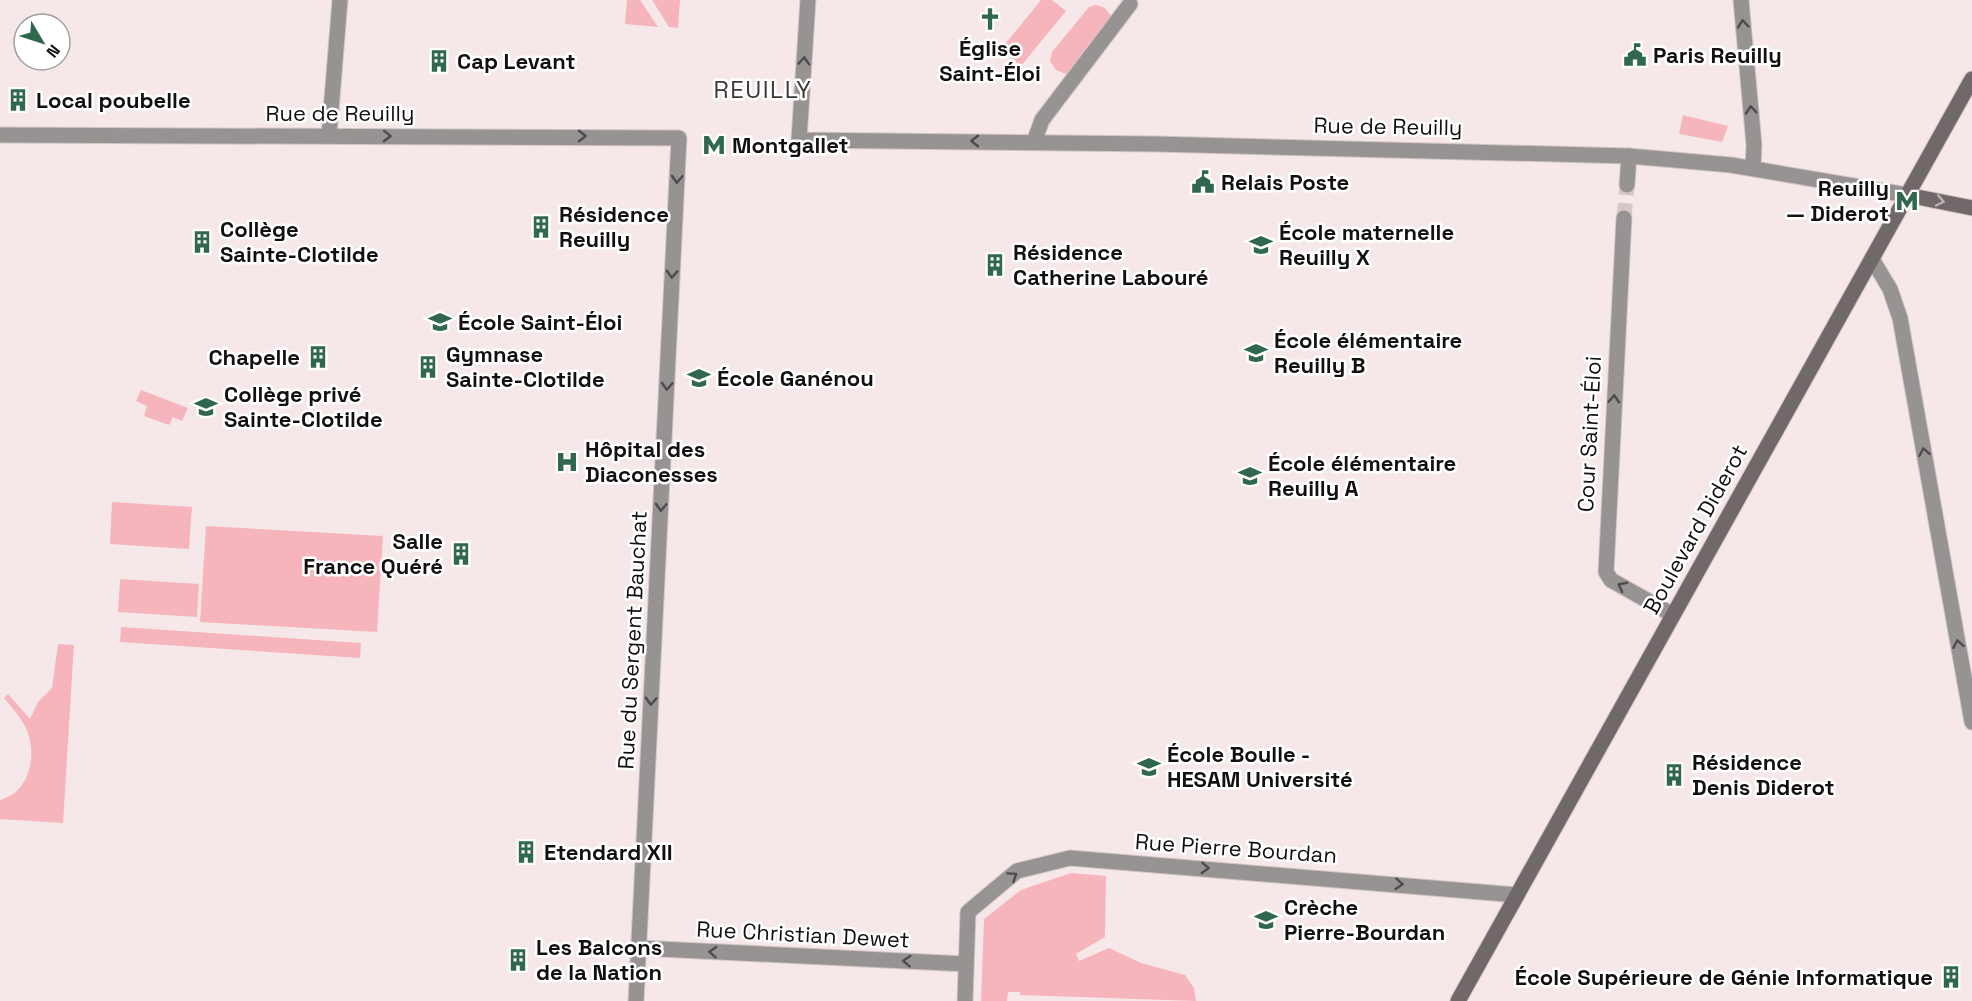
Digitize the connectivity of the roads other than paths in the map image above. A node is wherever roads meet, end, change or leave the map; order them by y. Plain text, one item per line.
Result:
1 (340, 0) edge
2 (808, 0) edge
3 (1741, 0) edge
4 (1131, 4) dead end
5 (1972, 79) edge
6 (0, 135) edge
7 (329, 135) junction
8 (679, 138) joint
9 (1034, 142) junction
10 (1629, 156) junction
11 (1753, 168) junction
12 (1627, 184) tunnel mouth
13 (1908, 195) junction
14 (1972, 208) edge
15 (1624, 218) tunnel mouth
16 (1872, 259) junction
17 (1673, 615) junction
18 (1972, 722) edge
19 (1517, 895) junction
20 (639, 948) junction
21 (966, 964) junction
22 (636, 1001) edge
23 (964, 1001) edge
24 (1458, 1001) edge

1 - 7 street
9 -> 2 street, Rue de Reuilly
11 -> 3 street
4 - 9 street
5 - 13 main road, Boulevard Diderot
6 - 7 street, Rue de Reuilly
7 -> 8 street, Rue de Reuilly
8 -> 20 street, Rue du Sergent Bauchat
9 - 10 street, Rue de Reuilly
10 - 11 street, Rue de Reuilly
10 - 12 street
11 - 13 street, Rue de Reuilly
13 -> 14 main road, Rue de Reuilly
13 - 16 main road, Boulevard Diderot
17 -> 15 street, Cour Saint-Éloi
16 - 17 main road, Boulevard Diderot
18 -> 16 street
17 - 19 main road, Boulevard Diderot
21 -> 19 street, Rue Pierre Bourdan
19 - 24 main road, Boulevard Diderot
21 -> 20 street, Rue Christian Dewet
20 - 22 street, Rue du Sergent Bauchat
21 - 23 street

